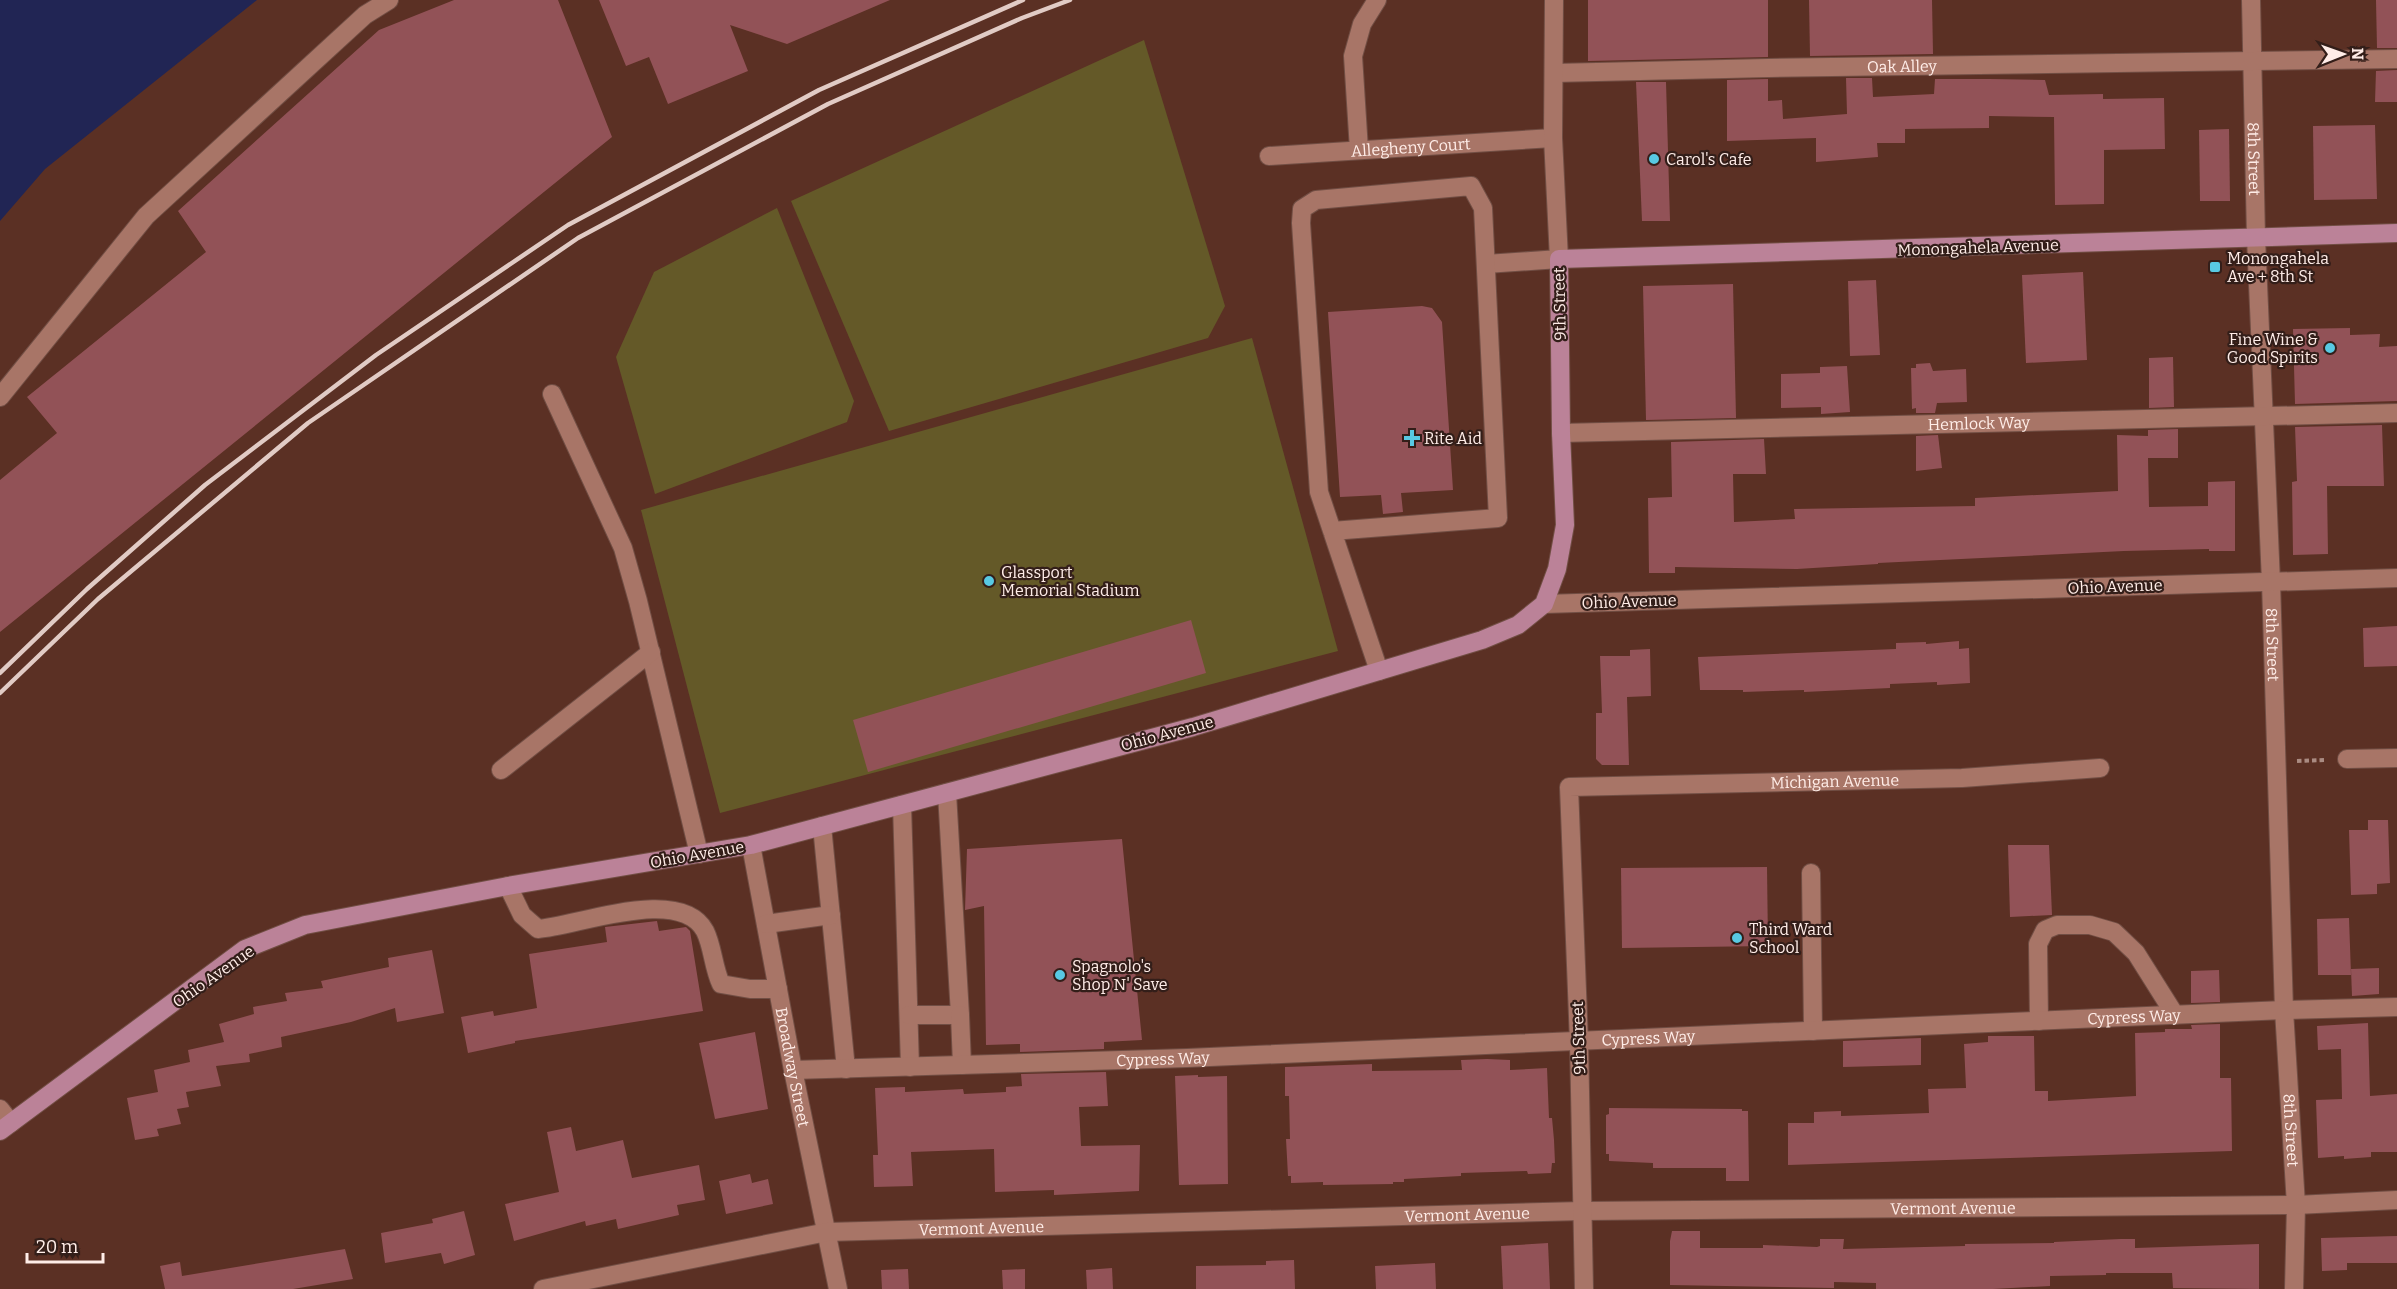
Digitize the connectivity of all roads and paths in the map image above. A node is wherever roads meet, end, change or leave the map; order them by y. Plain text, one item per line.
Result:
1 (389, 0) edge
2 (1377, 0) edge
3 (1554, 0) edge
4 (2251, 0) edge
5 (2397, 59) edge
6 (2252, 63) junction
7 (1554, 74) junction
8 (1554, 138) junction
9 (1359, 150) junction
10 (1269, 156) dead end
11 (2397, 233) edge
12 (2256, 238) junction
13 (1559, 259) junction
14 (1486, 264) junction
15 (552, 394) dead end
16 (0, 397) edge
17 (2397, 412) edge
18 (2263, 417) junction
19 (1561, 433) junction
20 (1332, 531) junction
21 (2397, 578) edge
22 (2271, 582) junction
23 (1544, 604) junction
24 (651, 652) junction
25 (1378, 671) junction
26 (2397, 758) edge
27 (2347, 759) joint
28 (2277, 761) junction
29 (2100, 768) dead end
30 (501, 770) dead end
31 (1569, 787) joint
32 (947, 793) junction
33 (902, 805) junction
34 (822, 826) junction
35 (751, 845) junction
36 (699, 854) junction
37 (1811, 873) dead end
38 (508, 886) junction
39 (831, 915) junction
40 (765, 924) junction
41 (778, 989) junction
42 (2397, 1007) edge
43 (2284, 1010) junction
44 (960, 1015) junction
45 (2175, 1015) junction
46 (909, 1016) junction
47 (2039, 1021) junction
48 (1813, 1031) junction
49 (1579, 1042) junction
50 (962, 1065) junction
51 (910, 1067) junction
52 (846, 1069) junction
53 (793, 1071) junction
54 (4, 1121) edge
55 (2397, 1200) edge
56 (2296, 1205) junction
57 (1582, 1210) junction
58 (827, 1232) junction
59 (543, 1289) edge
60 (838, 1289) edge
61 (1584, 1289) edge
62 (2294, 1289) edge

1 - 16 street
2 - 9 street
3 - 7 street, 9th Street
4 - 6 street, 8th Street
5 - 6 street, Oak Alley
6 - 7 street, Oak Alley
6 - 12 street, 8th Street
7 - 8 street, 9th Street
8 - 9 street, Allegheny Court
8 - 13 street, 9th Street
9 - 10 street, Allegheny Court
11 - 12 main road, Monongahela Avenue
12 - 13 main road, Monongahela Avenue
12 - 18 street, 8th Street
13 - 14 street
13 - 19 main road, 9th Street
14 - 20 street
14 - 20 street
15 - 24 street
17 - 18 street, Hemlock Way
18 - 19 street, Hemlock Way
18 - 22 street, 8th Street
19 - 23 main road, 9th Street
20 - 25 street
21 - 22 street, Ohio Avenue
22 - 23 street, Ohio Avenue
22 - 28 street, 8th Street
23 - 25 main road, Ohio Avenue
24 - 30 street
24 - 36 street
25 - 32 main road, Ohio Avenue
26 - 27 street
27 - 28 path
28 - 43 street, 8th Street
29 - 31 street, Michigan Avenue
31 - 49 street, 9th Street
32 - 33 main road, Ohio Avenue
32 - 44 street
33 - 34 main road, Ohio Avenue
33 - 46 street
34 - 35 main road, Ohio Avenue
34 - 39 street
35 - 36 main road, Ohio Avenue
35 - 40 street, Broadway Street
36 - 38 main road, Ohio Avenue
37 - 48 street
38 - 41 street
38 - 54 main road, Ohio Avenue
39 - 40 street
39 - 52 street
40 - 41 street, Broadway Street
41 - 53 street, Broadway Street
42 - 43 street, Cypress Way
43 - 45 street, Cypress Way
43 - 56 street, 8th Street
44 - 46 street
44 - 50 street
45 - 47 street, Cypress Way
45 - 47 street
46 - 51 street
47 - 48 street, Cypress Way
48 - 49 street, Cypress Way
49 - 50 street, Cypress Way
49 - 57 street, 9th Street
50 - 51 street, Cypress Way
51 - 52 street, Cypress Way
52 - 53 street, Cypress Way
53 - 58 street, Broadway Street
55 - 56 street, Vermont Avenue
56 - 57 street, Vermont Avenue
56 - 62 street, 8th Street
57 - 58 street, Vermont Avenue
57 - 61 street, 9th Street
58 - 59 street, Vermont Avenue
58 - 60 street, Broadway Street

